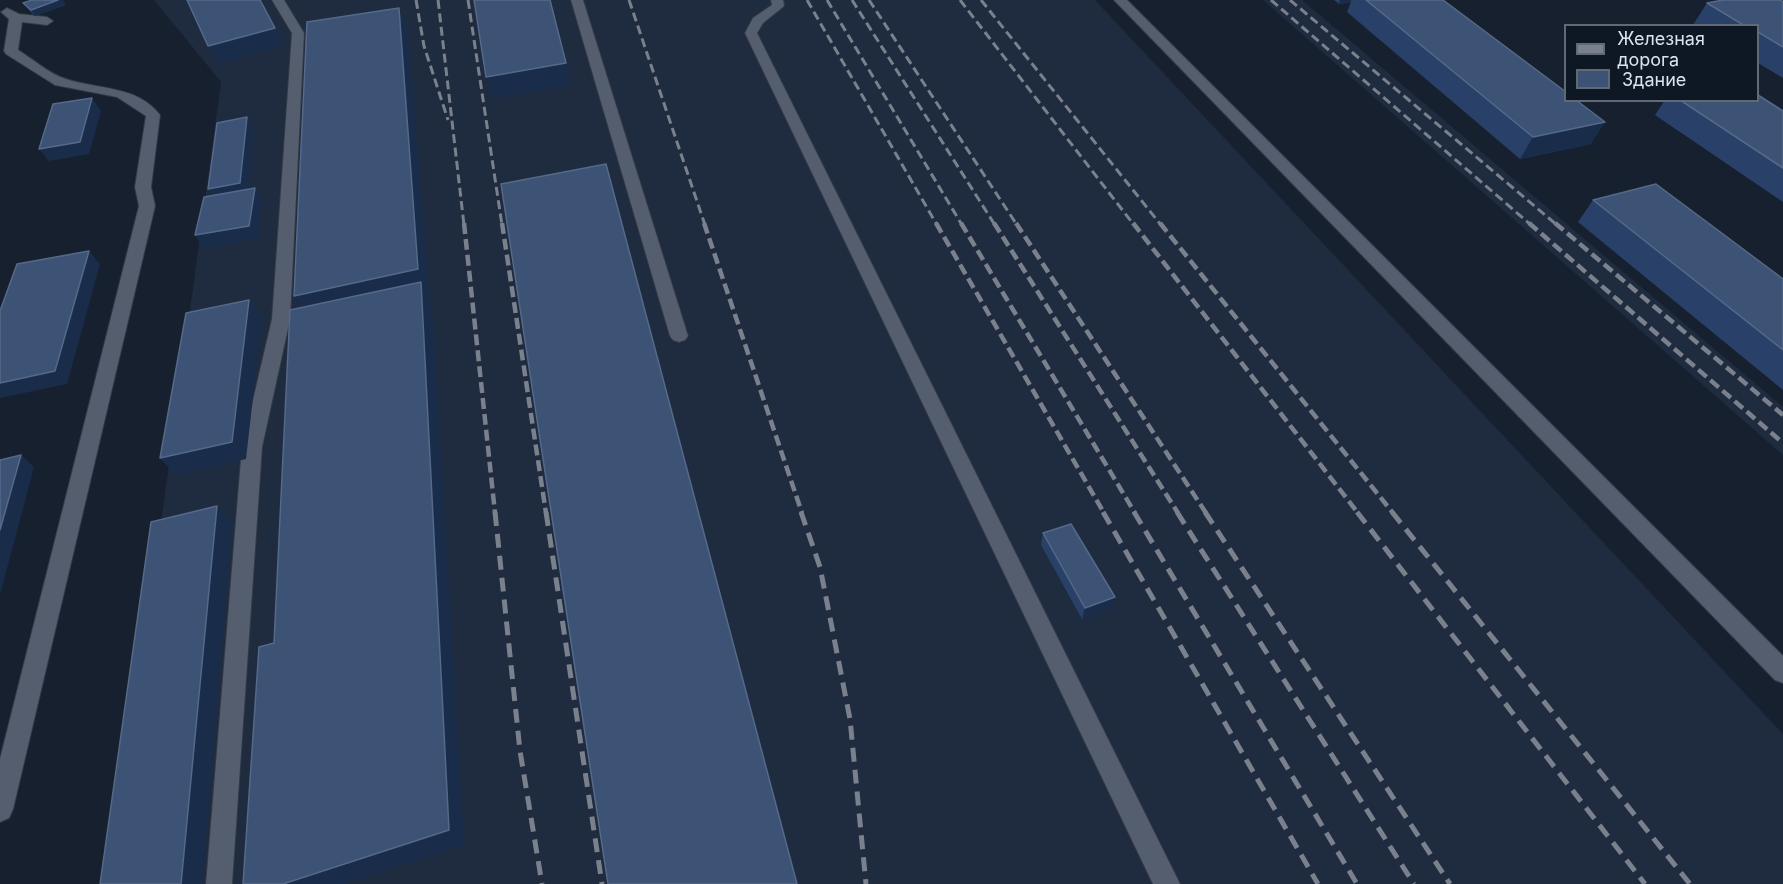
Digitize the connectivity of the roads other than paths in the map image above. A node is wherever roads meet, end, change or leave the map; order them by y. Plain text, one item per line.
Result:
1 (278, 0) edge
2 (577, 0) edge
3 (777, 0) edge
4 (1120, 0) edge
5 (13, 12) edge
6 (47, 21) dead end
7 (679, 336) dead end
8 (1783, 672) edge
9 (0, 809) edge
10 (219, 884) edge
11 (1167, 884) edge

1 - 10 lane
2 - 7 lane
3 - 11 lane
4 - 8 lane
5 - 6 lane
5 - 9 lane

